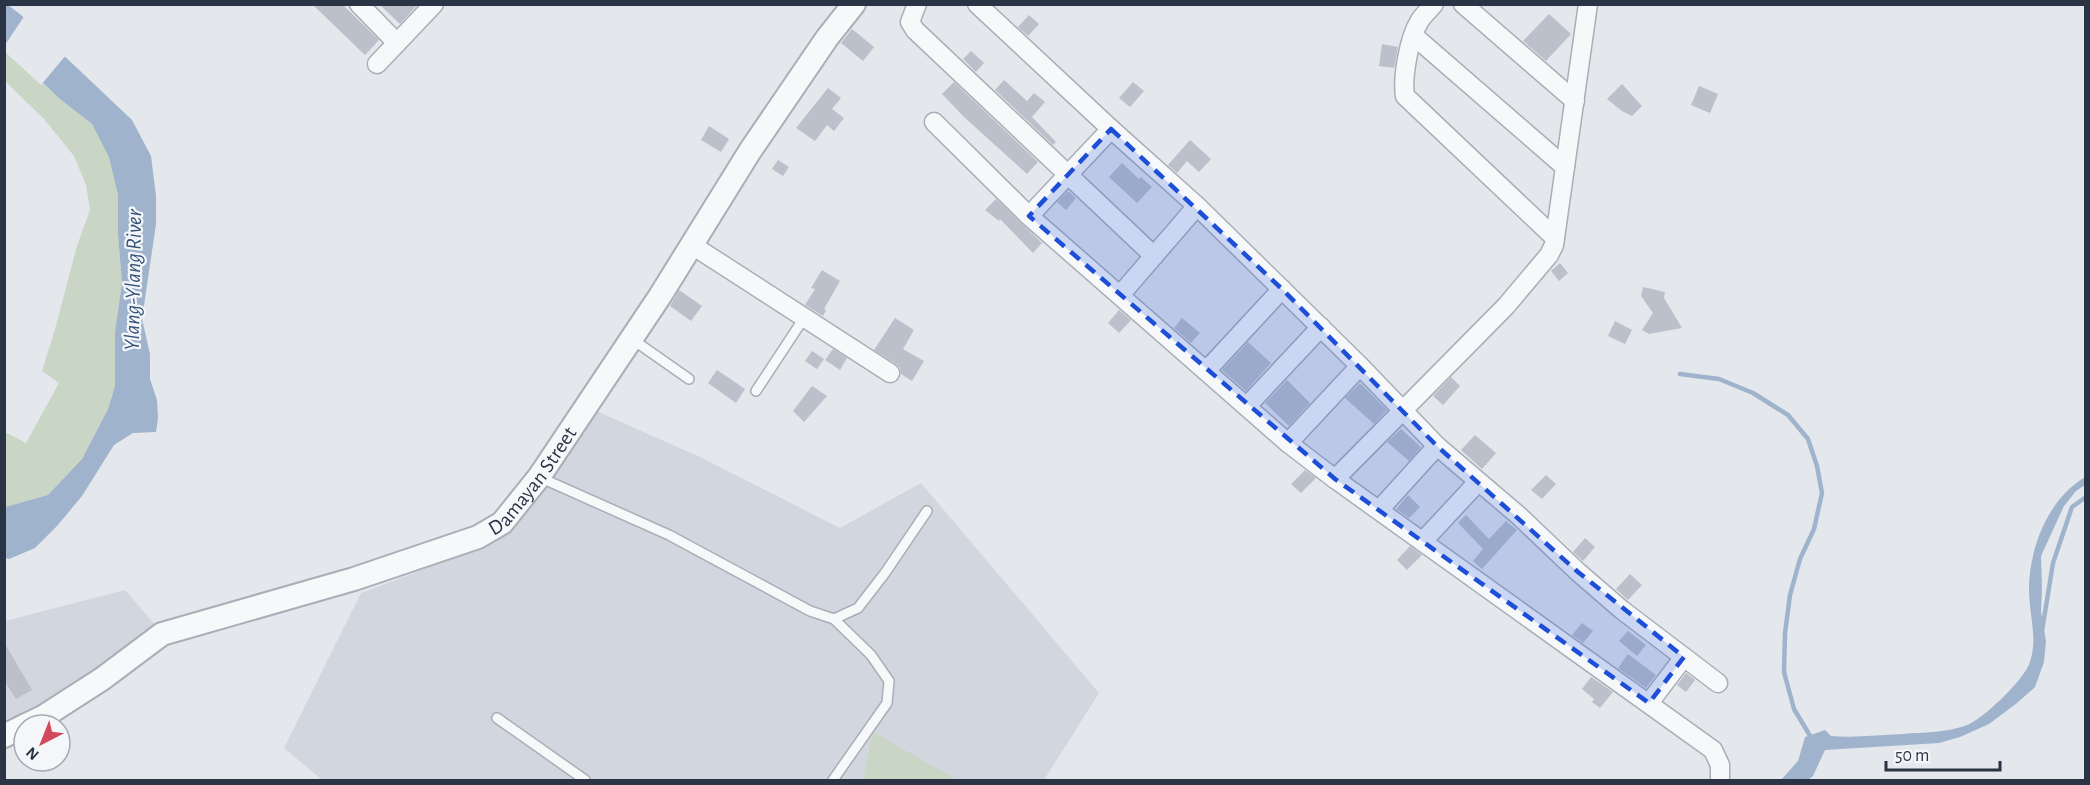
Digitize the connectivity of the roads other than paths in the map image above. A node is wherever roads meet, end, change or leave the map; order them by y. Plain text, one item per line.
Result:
1 (359, 4) edge
2 (434, 4) edge
3 (917, 4) edge
4 (977, 4) edge
5 (1434, 4) edge
6 (1463, 4) edge
7 (1588, 4) edge
8 (852, 5) edge
9 (1414, 36) junction
10 (398, 43) junction
11 (377, 64) dead end
12 (1575, 101) junction
13 (934, 122) dead end
14 (1111, 129) junction
15 (1565, 167) junction
16 (1067, 175) junction
17 (1197, 206) junction
18 (1029, 216) junction
19 (1555, 238) junction
20 (692, 245) junction
21 (1154, 256) junction
22 (1282, 288) junction
23 (1121, 294) junction
24 (804, 318) junction
25 (1321, 327) junction
26 (632, 339) junction
27 (1360, 366) junction
28 (1206, 371) junction
29 (890, 373) dead end
30 (688, 379) dead end
31 (756, 391) dead end
32 (1247, 406) junction
33 (1403, 411) junction
34 (1288, 443) junction
35 (1437, 446) junction
36 (538, 477) junction
37 (1335, 478) junction
38 (1478, 482) junction
39 (1379, 510) junction
40 (927, 511) dead end
41 (1423, 541) junction
42 (834, 619) junction
43 (1683, 657) junction
44 (1718, 683) dead end
45 (1648, 703) junction
46 (49, 713) edge
47 (497, 718) dead end
48 (585, 780) edge
49 (833, 780) edge
50 (1720, 780) edge

1 - 10 street
2 - 10 street
3 - 16 street
4 - 14 street
5 - 9 street
6 - 12 street
7 - 12 street
8 - 20 street, Damayan Street
9 - 15 street
9 - 19 street
10 - 11 street
12 - 15 street
13 - 18 street
14 - 16 street
14 - 17 street
15 - 19 street
16 - 18 street
16 - 21 street
17 - 21 street
17 - 22 street
18 - 23 street
19 - 33 street
20 - 24 street
20 - 26 street, Damayan Street
21 - 23 street
22 - 25 street
22 - 28 street
23 - 28 street
24 - 29 street
24 - 31 lane
25 - 27 street
25 - 32 street
26 - 30 lane
26 - 36 street, Damayan Street
27 - 33 street
27 - 34 street
28 - 32 street
32 - 34 street
33 - 35 street
33 - 37 street
34 - 37 street
35 - 38 street
35 - 39 street
36 - 42 lane
36 - 46 street, Damayan Street
37 - 39 street
38 - 41 street
38 - 43 street
39 - 41 street
40 - 42 lane
41 - 45 street
42 - 49 lane
43 - 44 street
43 - 45 street
45 - 50 street
47 - 48 lane

